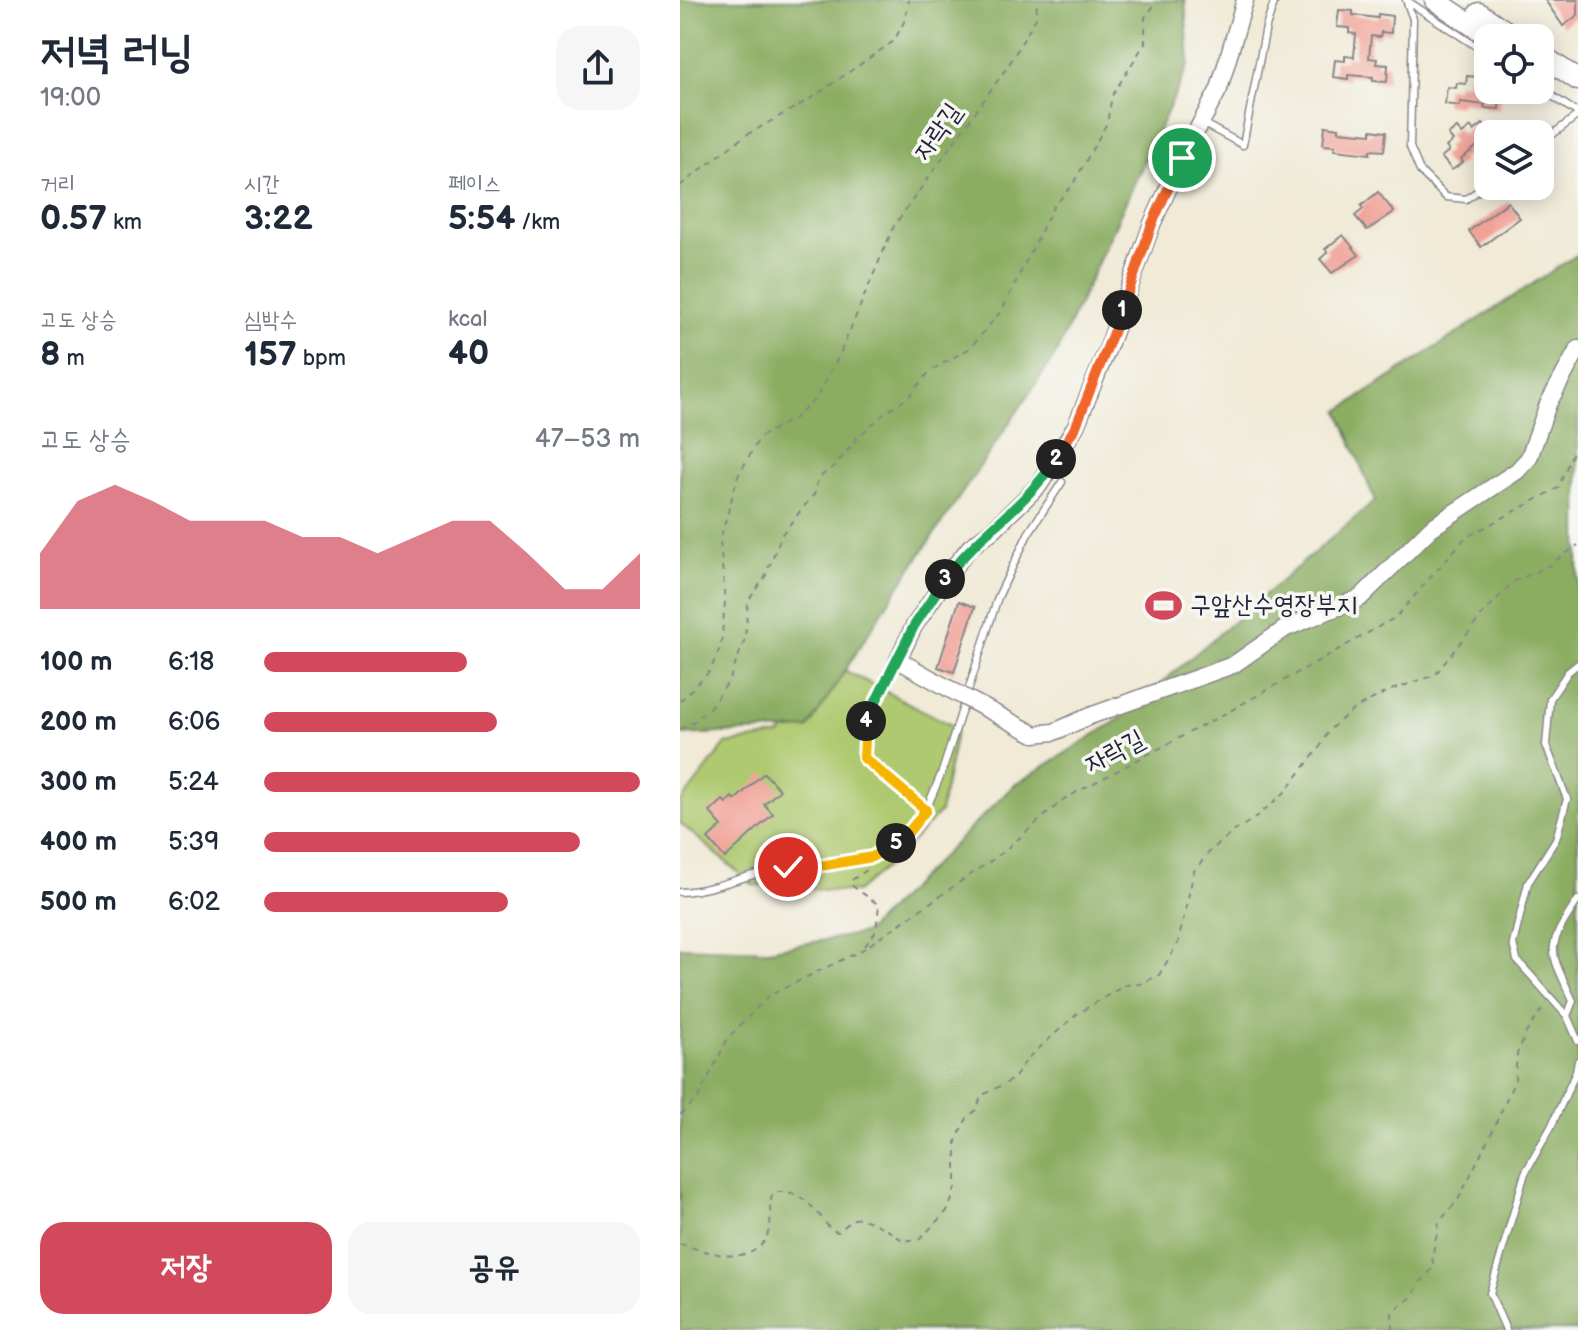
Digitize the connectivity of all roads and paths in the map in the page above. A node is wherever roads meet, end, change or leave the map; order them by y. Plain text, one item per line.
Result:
1 (909, 0) edge
2 (1037, 0) edge
3 (1152, 0) edge
4 (1245, 0) edge
5 (1275, 0) edge
6 (1406, 0) edge
7 (1435, 0) edge
8 (1459, 0) edge
9 (1495, 24) edge
10 (1474, 26) edge
11 (1474, 45) edge
12 (1554, 64) edge
13 (1554, 80) edge
14 (1578, 80) edge
15 (1578, 96) edge
16 (1554, 98) edge
17 (1578, 114) edge
18 (1200, 122) junction
19 (1554, 133) edge
20 (680, 186) edge
21 (1474, 194) edge
22 (1578, 349) edge
23 (1578, 440) edge
24 (1062, 482) dead end
25 (1578, 545) edge
26 (898, 660) junction
27 (1578, 664) edge
28 (680, 701) edge
29 (680, 729) edge
30 (926, 810) junction
31 (872, 857) junction
32 (680, 892) edge
33 (1578, 900) edge
34 (862, 950) junction
35 (1550, 998) junction
36 (1567, 1016) junction
37 (1578, 1041) edge
38 (1578, 1061) edge
39 (680, 1115) edge
40 (680, 1244) edge
41 (1393, 1330) edge
42 (1506, 1330) edge

1 - 20 path
2 - 28 path, 자락길
3 - 29 path
4 - 18 street
5 - 18 lane
6 - 11 lane
6 - 21 lane
7 - 10 highway
8 - 9 highway
12 - 14 highway
13 - 15 highway
16 - 17 lane
17 - 19 lane
18 - 26 street
22 - 26 street, bridge
23 - 34 path, 자락길
24 - 30 lane
25 - 40 path
26 - 30 lane
27 - 35 lane
30 - 31 lane
31 - 32 lane
31 - 34 path
33 - 36 lane
34 - 39 path, 자락길
35 - 36 lane
35 - 41 path
36 - 37 lane
38 - 42 lane

